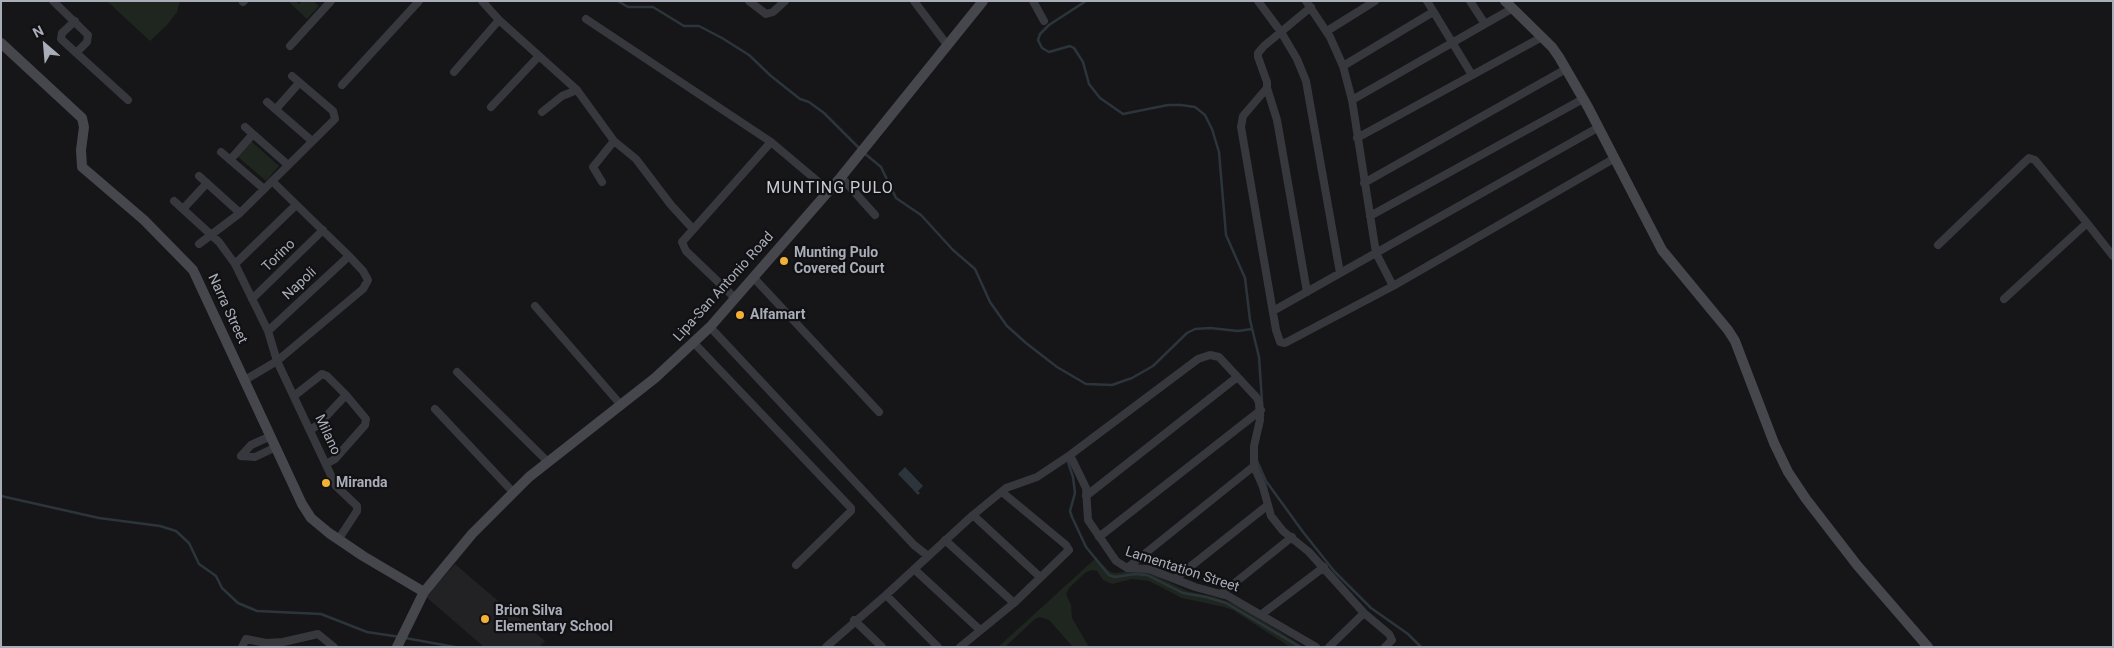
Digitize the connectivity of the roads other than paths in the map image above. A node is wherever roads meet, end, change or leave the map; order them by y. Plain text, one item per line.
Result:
1 (52, 1) edge
2 (330, 1) edge
3 (419, 1) edge
4 (482, 1) edge
5 (749, 1) edge
6 (785, 1) edge
7 (914, 1) edge
8 (983, 1) edge
9 (1033, 1) edge
10 (1258, 1) edge
11 (1375, 1) edge
12 (1427, 1) edge
13 (1470, 1) edge
14 (1309, 4) edge
15 (1509, 5) edge
16 (1433, 12) junction
17 (586, 19) dead end
18 (499, 20) junction
19 (75, 21) junction
20 (1044, 21) dead end
21 (1485, 24) junction
22 (1327, 31) junction
23 (1281, 32) junction
24 (1542, 37) junction
25 (1453, 42) junction
26 (1, 43) edge
27 (290, 46) dead end
28 (948, 46) junction
29 (76, 53) junction
30 (538, 56) junction
31 (1343, 66) junction
32 (1566, 69) junction
33 (454, 72) dead end
34 (1472, 75) junction
35 (292, 76) dead end
36 (299, 83) junction
37 (342, 85) dead end
38 (1266, 88) junction
39 (577, 90) junction
40 (1583, 99) junction
41 (128, 100) dead end
42 (1352, 100) junction
43 (267, 102) dead end
44 (491, 107) dead end
45 (276, 109) junction
46 (542, 112) dead end
47 (244, 127) dead end
48 (1599, 127) junction
49 (253, 134) junction
50 (1358, 138) junction
51 (312, 141) junction
52 (614, 142) junction
53 (771, 142) junction
54 (221, 152) dead end
55 (1615, 158) junction
56 (230, 160) junction
57 (288, 165) junction
58 (199, 176) dead end
59 (841, 177) junction
60 (272, 181) junction
61 (602, 182) dead end
62 (206, 183) junction
63 (1364, 183) junction
64 (264, 189) junction
65 (828, 190) junction
66 (174, 201) dead end
67 (296, 205) junction
68 (184, 209) junction
69 (240, 214) junction
70 (876, 215) dead end
71 (1370, 216) junction
72 (2088, 223) junction
73 (693, 229) junction
74 (323, 230) junction
75 (210, 234) junction
76 (200, 244) dead end
77 (1938, 245) dead end
78 (1376, 253) junction
79 (349, 256) junction
80 (2113, 256) edge
81 (235, 264) junction
82 (1340, 273) junction
83 (753, 276) junction
84 (1393, 286) junction
85 (1307, 292) junction
86 (735, 298) junction
87 (252, 299) junction
88 (2004, 300) dead end
89 (535, 306) dead end
90 (1273, 311) junction
91 (710, 327) junction
92 (268, 331) junction
93 (694, 343) junction
94 (277, 361) junction
95 (457, 372) dead end
96 (1236, 378) junction
97 (245, 380) junction
98 (294, 396) junction
99 (346, 396) junction
100 (621, 405) junction
101 (435, 409) dead end
102 (1261, 410) junction
103 (879, 412) dead end
104 (310, 430) junction
105 (271, 436) junction
106 (276, 447) junction
107 (1070, 455) junction
108 (548, 462) junction
109 (326, 464) junction
110 (1254, 466) junction
111 (513, 492) junction
112 (1002, 492) junction
113 (1086, 496) junction
114 (1268, 505) junction
115 (973, 516) junction
116 (1099, 537) junction
117 (1292, 537) junction
118 (338, 540) junction
119 (945, 540) junction
120 (928, 556) junction
121 (796, 565) dead end
122 (1324, 567) junction
123 (1127, 568) junction
124 (914, 569) junction
125 (1040, 577) junction
126 (1176, 578) junction
127 (424, 592) junction
128 (1221, 594) junction
129 (886, 595) junction
130 (1014, 603) junction
131 (1364, 613) junction
132 (1262, 614) junction
133 (854, 620) junction
134 (980, 630) junction
135 (286, 644) edge
136 (242, 647) edge
137 (334, 647) edge
138 (397, 647) edge
139 (826, 647) edge
140 (882, 647) edge
141 (938, 647) edge
142 (960, 647) edge
143 (1316, 647) edge
144 (1329, 647) edge
145 (1385, 647) edge
146 (1928, 647) edge

1 - 19 street
2 - 27 street
3 - 37 street
4 - 18 street
5 - 6 street
7 - 28 street
8 - 28 street, Lipa-San Antonio Road
9 - 20 street
10 - 23 street
11 - 22 street
12 - 16 street
13 - 21 street
14 - 22 street
14 - 23 street
15 - 21 street
15 - 24 street
16 - 25 street
16 - 31 street
17 - 53 street
18 - 30 street
18 - 33 street
19 - 29 street
19 - 29 street
21 - 25 street
22 - 31 street
23 - 38 street
23 - 82 street
24 - 32 street
24 - 34 street
25 - 34 street
25 - 42 street
26 - 97 street, Narra Street
28 - 59 street, Lipa-San Antonio Road
29 - 41 street
30 - 39 street
30 - 44 street
31 - 42 street
32 - 40 street
32 - 63 street
34 - 50 street
35 - 36 street
36 - 45 street
36 - 51 street
38 - 85 street
38 - 90 street
39 - 46 street
39 - 52 street
40 - 48 street
40 - 71 street
42 - 50 street
43 - 45 street
45 - 51 street
47 - 49 street
48 - 55 street
48 - 78 street
49 - 56 street
49 - 57 street
50 - 63 street
51 - 57 street
52 - 61 street
52 - 73 street
53 - 65 street
53 - 73 street
54 - 56 street
55 - 84 street
55 - 146 street
56 - 64 street
57 - 60 street
58 - 62 street
59 - 65 street, Lipa-San Antonio Road
59 - 70 street
60 - 64 street
60 - 67 street
62 - 68 street
62 - 69 street
63 - 71 street
64 - 69 street
65 - 83 street, Lipa-San Antonio Road
66 - 68 street, Milano
67 - 74 street
67 - 81 street
68 - 75 street, Milano
69 - 75 street
71 - 78 street
72 - 77 street
72 - 80 street
72 - 88 street
73 - 86 street
74 - 79 street
74 - 87 street, Torino
75 - 76 street
75 - 81 street, Milano
78 - 82 street
78 - 84 street
79 - 92 street, Napoli
79 - 94 street
81 - 87 street, Milano
82 - 85 street
83 - 86 street, Lipa-San Antonio Road
83 - 103 street
84 - 90 street
85 - 90 street
86 - 91 street, Lipa-San Antonio Road
87 - 92 street, Milano
89 - 100 street
91 - 93 street, Lipa-San Antonio Road
91 - 120 street
92 - 94 street, Milano
93 - 100 street, Lipa-San Antonio Road
93 - 121 street
94 - 97 street
94 - 98 street, Milano
95 - 108 street
96 - 102 street
96 - 107 street
96 - 113 street
97 - 105 street, Narra Street
98 - 99 street
98 - 104 street, Milano
99 - 104 street
99 - 109 street
100 - 108 street, Lipa-San Antonio Road
101 - 111 street
102 - 110 street
102 - 116 street
104 - 109 street, Milano
105 - 106 street, Narra Street
105 - 106 street
106 - 118 street, Narra Street
107 - 112 street
107 - 113 street, Lamentation Street
108 - 111 street, Lipa-San Antonio Road
109 - 118 street, Milano
110 - 114 street
110 - 123 street
111 - 127 street, Lipa-San Antonio Road
112 - 115 street
112 - 125 street
113 - 116 street, Lamentation Street
114 - 117 street
114 - 126 street
115 - 119 street
115 - 125 street
116 - 123 street, Lamentation Street
117 - 122 street
117 - 128 street
118 - 127 street, Narra Street
119 - 120 street
119 - 130 street
120 - 124 street
122 - 131 street
122 - 132 street
123 - 126 street, Lamentation Street
124 - 129 street
124 - 134 street
125 - 130 street
126 - 128 street, Lamentation Street
127 - 138 street, Lipa-San Antonio Road
128 - 132 street, Lamentation Street
129 - 133 street
129 - 141 street
130 - 134 street
131 - 144 street
131 - 145 street
132 - 143 street, Lamentation Street
133 - 139 street
133 - 140 street
134 - 142 street
135 - 136 street
135 - 137 street

